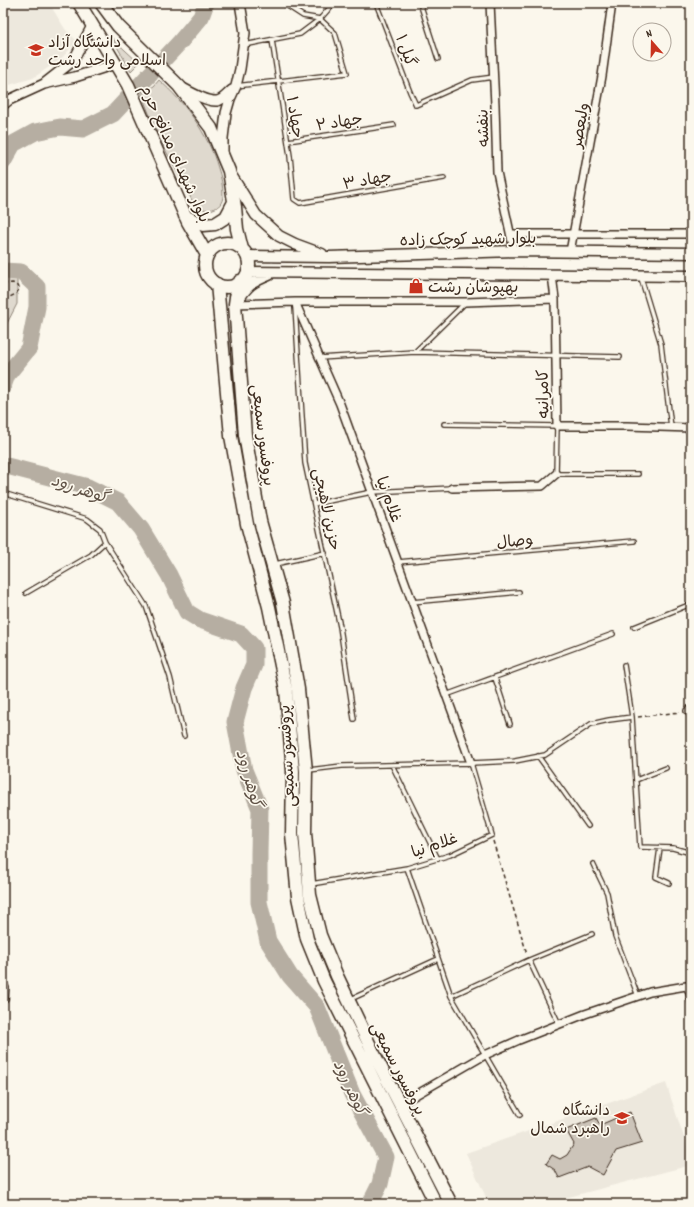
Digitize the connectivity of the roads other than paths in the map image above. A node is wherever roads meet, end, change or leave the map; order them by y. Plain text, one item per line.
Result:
1 (79, 3) edge
2 (101, 3) edge
3 (240, 3) edge
4 (283, 3) edge
5 (334, 3) edge
6 (376, 3) edge
7 (420, 3) edge
8 (490, 3) edge
9 (612, 3) edge
10 (320, 19) junction
11 (92, 26) junction
12 (272, 40) junction
13 (243, 46) junction
14 (438, 59) dead end
15 (115, 64) junction
16 (494, 77) junction
17 (278, 81) junction
18 (44, 84) junction
19 (179, 86) junction
20 (236, 86) junction
21 (3, 105) edge
22 (394, 125) dead end
23 (288, 142) junction
24 (223, 156) junction
25 (229, 171) junction
26 (444, 178) dead end
27 (294, 199) joint
28 (234, 202) junction
29 (185, 216) junction
30 (511, 234) junction
31 (691, 234) edge
32 (573, 235) junction
33 (514, 251) junction
34 (244, 252) junction
35 (570, 252) junction
36 (691, 253) edge
37 (207, 255) junction
38 (329, 257) junction
39 (274, 272) junction
40 (552, 275) junction
41 (641, 276) junction
42 (691, 276) edge
43 (244, 277) junction
44 (217, 284) junction
45 (555, 299) junction
46 (295, 302) junction
47 (466, 302) junction
48 (236, 304) junction
49 (415, 352) junction
50 (556, 355) junction
51 (620, 357) dead end
52 (320, 358) junction
53 (444, 424) dead end
54 (557, 426) junction
55 (671, 427) junction
56 (691, 428) edge
57 (556, 474) junction
58 (638, 474) dead end
59 (452, 488) joint
60 (372, 492) junction
61 (3, 493) edge
62 (314, 504) junction
63 (634, 541) dead end
64 (105, 542) junction
65 (325, 553) junction
66 (398, 562) junction
67 (272, 565) junction
68 (519, 592) dead end
69 (26, 593) dead end
70 (412, 602) junction
71 (691, 604) edge
72 (634, 627) dead end
73 (613, 634) dead end
74 (624, 664) dead end
75 (495, 678) junction
76 (446, 695) junction
77 (632, 717) junction
78 (354, 719) dead end
79 (510, 724) dead end
80 (184, 736) dead end
81 (538, 756) junction
82 (471, 763) junction
83 (392, 765) junction
84 (666, 768) dead end
85 (306, 771) junction
86 (636, 780) junction
87 (588, 826) dead end
88 (660, 848) junction
89 (691, 853) edge
90 (438, 859) junction
91 (593, 864) dead end
92 (407, 868) junction
93 (669, 883) dead end
94 (309, 884) junction
95 (592, 934) dead end
96 (438, 959) junction
97 (529, 960) junction
98 (3, 979) edge
99 (688, 986) edge
100 (451, 996) junction
101 (638, 996) junction
102 (348, 1000) junction
103 (3, 1002) edge
104 (691, 1005) edge
105 (559, 1024) junction
106 (485, 1055) junction
107 (400, 1104) junction
108 (520, 1115) dead end
109 (436, 1204) edge
110 (451, 1204) edge

1 - 11 main road, بلوار شهدای مدافع حرم
2 - 19 main road, بلوار شهدای مدافع حرم
3 - 13 street
4 - 10 lane
5 - 10 lane
6 - 16 lane, گیل ۱
7 - 14 lane
8 - 16 street, بنفشه
9 - 32 street, ولیعصر
10 - 12 lane
10 - 17 lane
11 - 15 main road, بلوار شهدای مدافع حرم
11 - 18 street
12 - 13 lane
12 - 17 lane, جهاد ۱
13 - 20 street
15 - 18 street
15 - 29 main road, بلوار شهدای مدافع حرم
16 - 30 street, بنفشه
17 - 20 lane
17 - 23 lane, جهاد ۱
18 - 21 street
19 - 20 street
19 - 24 main road, بلوار شهدای مدافع حرم
20 - 24 street
22 - 23 lane, جهاد ۲
23 - 27 lane, جهاد ۱
24 - 25 main road, بلوار شهدای مدافع حرم
25 - 28 main road, بلوار شهدای مدافع حرم
25 - 38 main road
26 - 27 lane, جهاد ۳
28 - 29 main road
28 - 34 main road, بلوار شهدای مدافع حرم
29 - 37 main road, بلوار شهدای مدافع حرم
30 - 32 street
30 - 33 street, بنفشه
31 - 32 street
32 - 35 street, ولیعصر
33 - 35 main road, بلوار شهید کوچک زاده
33 - 38 main road, بلوار شهید کوچک زاده
34 - 37 main road
34 - 38 main road, بلوار شهید کوچک زاده
34 - 43 main road
35 - 36 main road, بلوار شهید کوچک زاده
37 - 44 main road
39 - 40 main road
39 - 43 main road
39 - 48 main road
40 - 41 main road
40 - 45 street, کامرانیه
41 - 42 main road
41 - 55 lane
43 - 44 main road
43 - 48 main road, پروفسور سمیعی
44 - 109 main road, پروفسور سمیعی
45 - 47 street
45 - 50 street, کامرانیه
46 - 47 street
46 - 48 street
46 - 52 street, غلام نیا
46 - 62 lane, حزین لاهیجی
47 - 49 lane
48 - 67 main road, پروفسور سمیعی
49 - 50 lane
49 - 52 lane
50 - 51 lane
50 - 54 street, کامرانیه
52 - 60 street, غلام نیا
53 - 54 lane
54 - 55 street, کامرانیه
54 - 57 lane
55 - 56 street, کامرانیه
57 - 58 lane
57 - 59 street
59 - 60 lane
60 - 62 lane
60 - 66 street, غلام نیا
61 - 64 lane
62 - 65 lane, حزین لاهیجی
63 - 66 lane, وصال
64 - 69 lane
64 - 80 lane
65 - 67 lane
65 - 78 lane, حزین لاهیجی
66 - 70 street, غلام نیا
67 - 85 main road, پروفسور سمیعی
68 - 70 lane
70 - 76 street, غلام نیا
71 - 72 lane
73 - 75 lane
74 - 77 lane
75 - 76 lane
75 - 79 lane
76 - 82 street, غلام نیا
77 - 81 lane
77 - 86 lane
81 - 82 lane
81 - 87 lane
82 - 83 lane
82 - 90 lane, غلام نیا
83 - 85 lane
83 - 90 lane
84 - 86 lane
85 - 94 main road, پروفسور سمیعی
86 - 88 lane
88 - 89 lane
88 - 93 lane
90 - 92 lane, غلام نیا
91 - 101 lane
92 - 94 lane, غلام نیا
92 - 96 lane
94 - 102 main road, پروفسور سمیعی
95 - 97 lane
96 - 100 lane
96 - 102 lane
97 - 100 lane
97 - 105 lane
98 - 103 lane
99 - 101 street
99 - 104 lane
100 - 106 lane
101 - 105 street
102 - 107 main road, پروفسور سمیعی
105 - 106 street
106 - 107 street
106 - 108 lane
107 - 110 main road, پروفسور سمیعی

